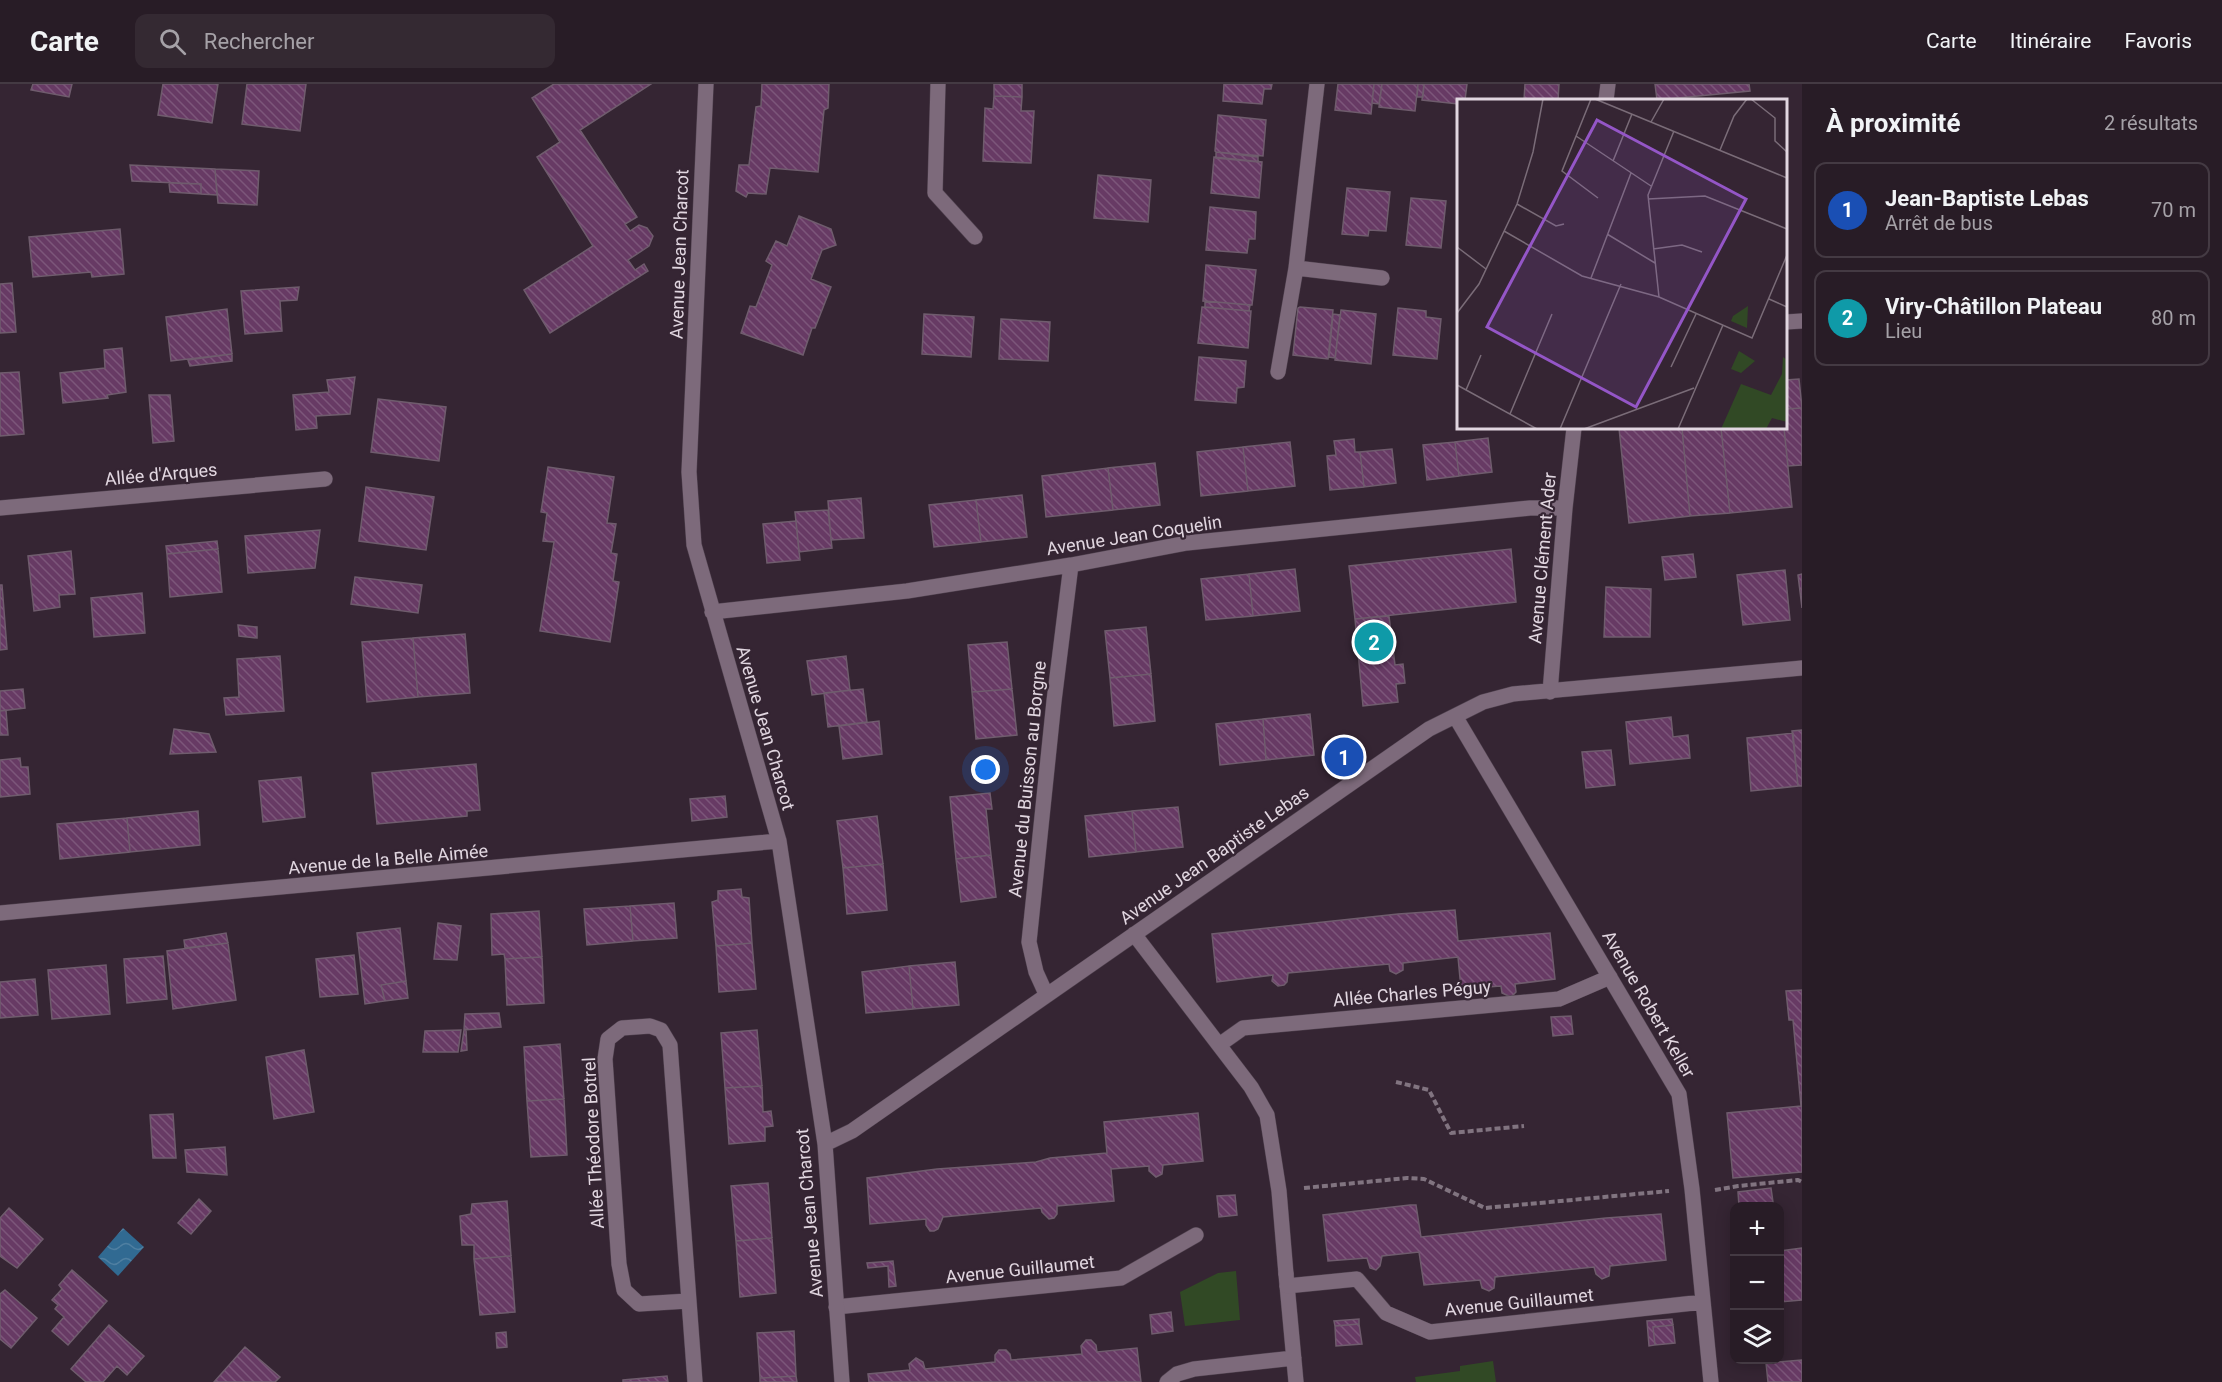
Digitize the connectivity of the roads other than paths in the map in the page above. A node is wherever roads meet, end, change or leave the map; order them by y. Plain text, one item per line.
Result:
1 (706, 84) edge
2 (938, 84) edge
3 (1317, 84) edge
4 (1608, 84) edge
5 (1606, 99) edge
6 (975, 237) dead end
7 (1296, 268) junction
8 (1382, 278) dead end
9 (1802, 321) edge
10 (1787, 322) edge
11 (1278, 372) dead end
12 (1574, 429) edge
13 (325, 479) dead end
14 (0, 508) edge
15 (1564, 508) junction
16 (1071, 565) junction
17 (712, 612) junction
18 (1802, 668) edge
19 (1550, 692) junction
20 (1455, 716) junction
21 (779, 841) junction
22 (0, 913) edge
23 (1134, 934) junction
24 (1610, 977) junction
25 (1046, 994) junction
26 (1219, 1045) junction
27 (825, 1144) junction
28 (1196, 1235) dead end
29 (1286, 1280) junction
30 (688, 1301) junction
31 (1703, 1302) junction
32 (836, 1307) junction
33 (1294, 1358) junction
34 (695, 1382) edge
35 (842, 1382) edge
36 (1167, 1382) edge
37 (1296, 1382) edge
38 (1711, 1382) edge

1 - 17 street, Avenue Jean Charcot
2 - 6 street
3 - 7 street
4 - 5 street
7 - 8 street
7 - 11 street
9 - 10 street
12 - 15 street, Avenue Clément Ader
13 - 14 street, Allée d'Arques
15 - 16 street, Avenue Jean Coquelin
15 - 19 street, Avenue Clément Ader
16 - 17 street, Avenue Jean Coquelin
16 - 25 street, Avenue du Buisson au Borgne
17 - 21 street, Avenue Jean Charcot
18 - 19 street, Avenue Jean Baptiste Lebas
19 - 20 street, Avenue Jean Baptiste Lebas
20 - 23 street, Avenue Jean Baptiste Lebas
20 - 24 street, Avenue Robert Keller
21 - 22 street, Avenue de la Belle Aimée
21 - 27 street, Avenue Jean Charcot
23 - 25 street, Avenue Jean Baptiste Lebas
23 - 26 street
24 - 26 street, Allée Charles Péguy
24 - 31 street, Avenue Robert Keller
25 - 27 street, Avenue Jean Baptiste Lebas
26 - 29 street
27 - 32 street, Avenue Jean Charcot
28 - 32 street, Avenue Guillaumet
29 - 31 street, Avenue Guillaumet
29 - 33 street
30 - 30 street, Allée Théodore Botrel
30 - 34 street, Allée Théodore Botrel
31 - 38 street, Avenue Robert Keller
32 - 35 street, Avenue Jean Charcot
33 - 36 street
33 - 37 street

